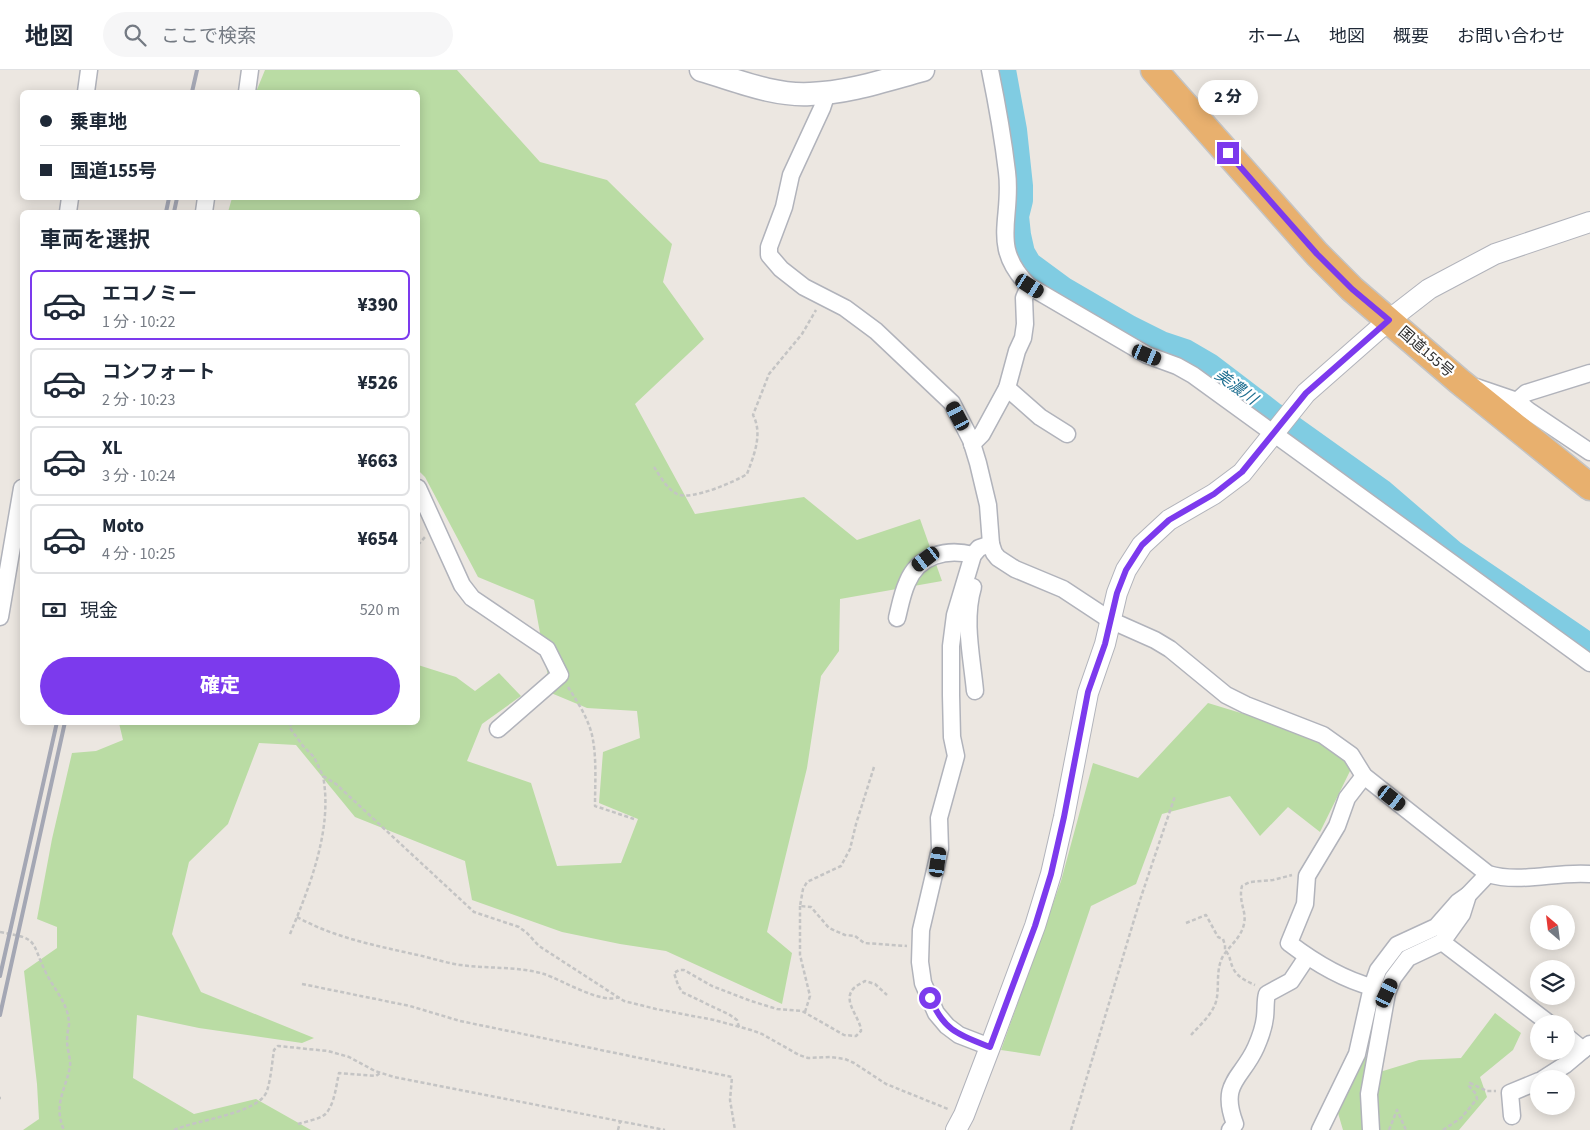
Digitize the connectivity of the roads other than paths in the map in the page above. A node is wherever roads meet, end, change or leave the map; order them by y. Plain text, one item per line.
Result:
1 (89, 70) edge
2 (250, 70) edge
3 (701, 70) edge
4 (923, 70) edge
5 (990, 70) edge
6 (1154, 70) edge
7 (86, 90) edge
8 (247, 90) edge
9 (824, 92) junction
10 (1590, 222) edge
11 (1030, 286) junction
12 (1389, 320) junction
13 (1590, 373) edge
14 (1459, 381) junction
15 (1007, 388) junction
16 (1517, 401) junction
17 (1275, 433) junction
18 (1067, 434) dead end
19 (972, 444) junction
20 (1590, 452) edge
21 (1590, 487) edge
22 (420, 492) edge
23 (20, 516) edge
24 (19, 530) edge
25 (992, 548) junction
26 (973, 555) junction
27 (0, 616) edge
28 (897, 618) dead end
29 (1110, 620) junction
30 (1590, 663) edge
31 (975, 691) dead end
32 (498, 729) dead end
33 (1364, 776) junction
34 (1488, 874) junction
35 (1590, 874) edge
36 (1468, 895) junction
37 (1442, 942) junction
38 (1307, 957) junction
39 (1372, 987) junction
40 (1538, 1015) edge
41 (1575, 1041) edge
42 (990, 1047) junction
43 (1587, 1047) edge
44 (1557, 1070) edge
45 (1530, 1085) edge
46 (1512, 1116) dead end
47 (960, 1122) edge
48 (1230, 1130) edge
49 (1320, 1130) edge
50 (1371, 1130) edge

1 - 7 street
2 - 8 street
3 - 9 main road
4 - 9 main road
5 - 11 street
6 - 12 highway, 国道155号
9 - 19 street
10 - 12 street
11 - 15 street
11 - 17 street
12 - 14 highway, 国道155号
12 - 17 street
13 - 16 street
14 - 16 street
14 - 21 highway, 国道155号
15 - 18 street
15 - 19 street
16 - 20 street
17 - 29 street
17 - 30 street
19 - 25 street
22 - 32 street
23 - 24 street
24 - 27 street
25 - 26 street
25 - 29 street
25 - 31 street
26 - 28 street
26 - 42 street
29 - 33 street
29 - 42 street
33 - 34 street
33 - 38 street
34 - 35 street
34 - 36 street
36 - 37 street
36 - 39 street
37 - 40 street
37 - 50 street
38 - 39 street
38 - 48 street
39 - 49 street
41 - 43 street
42 - 47 street
43 - 44 street
45 - 46 street

